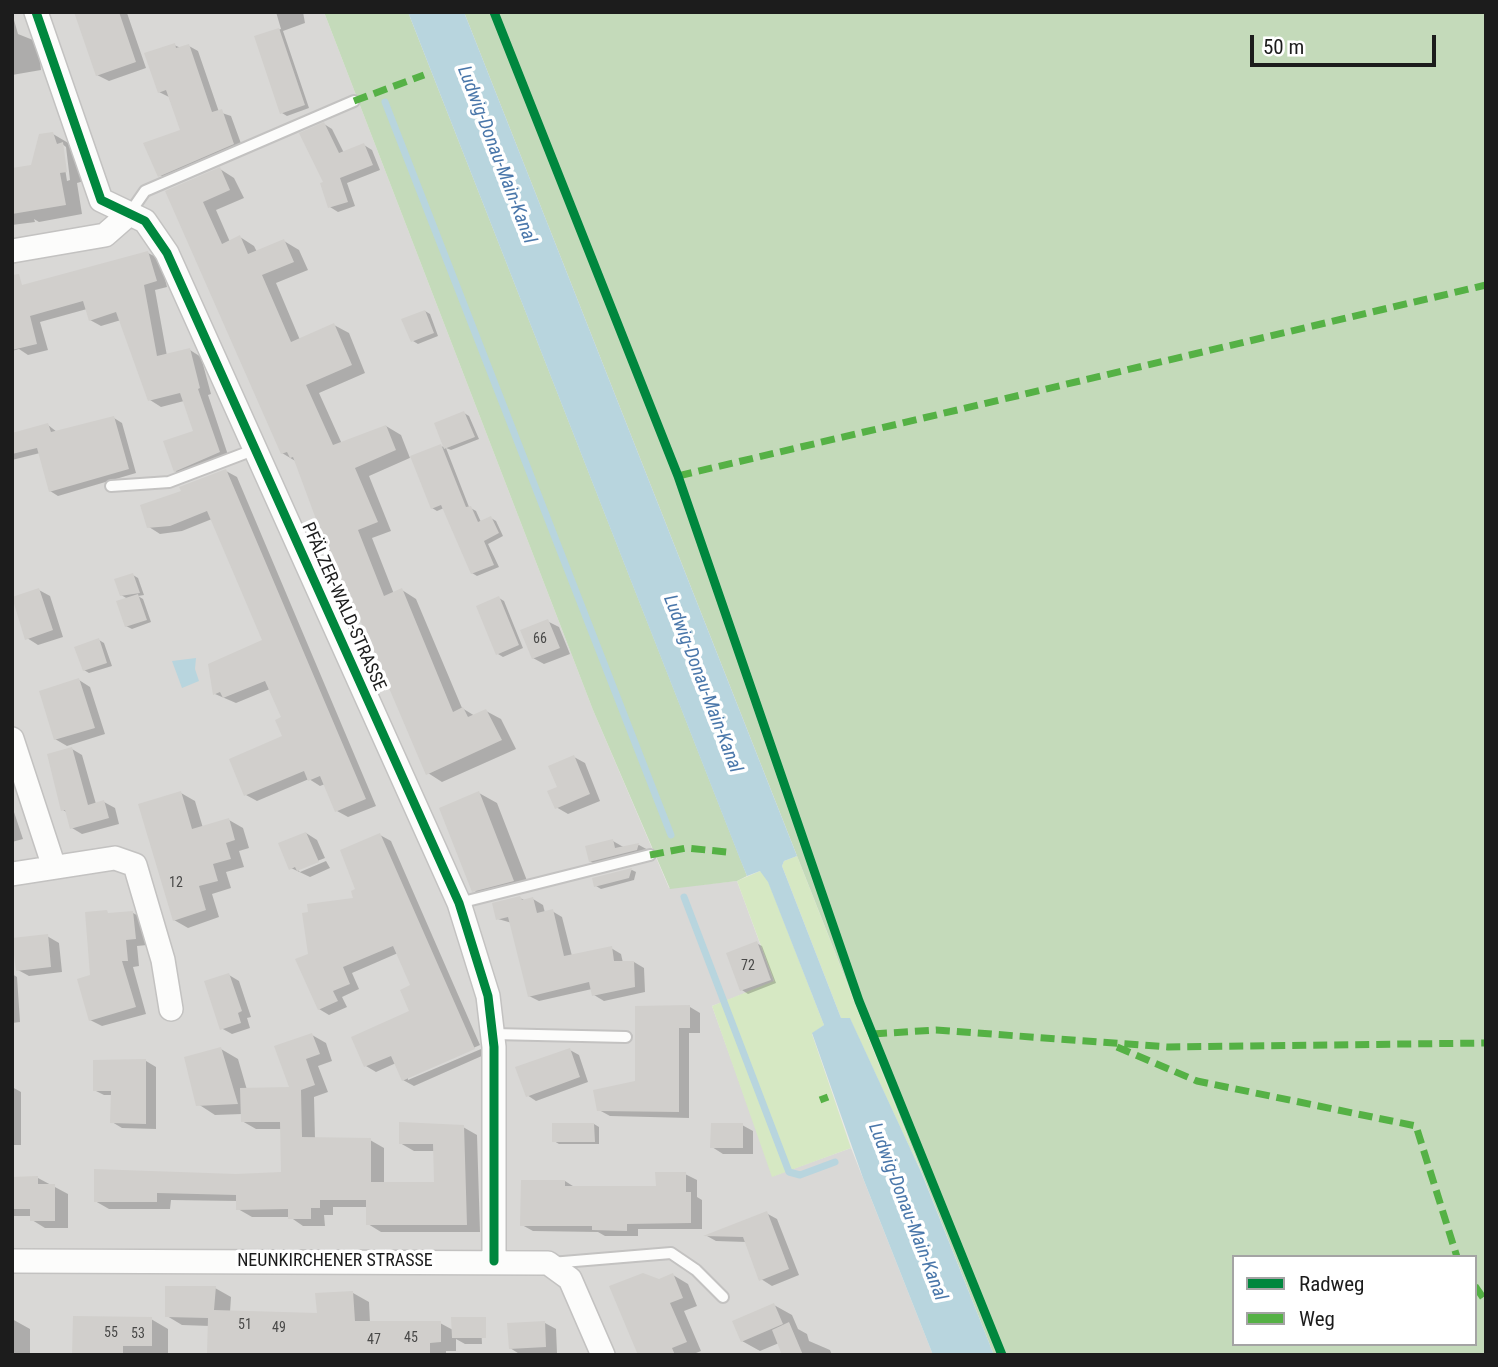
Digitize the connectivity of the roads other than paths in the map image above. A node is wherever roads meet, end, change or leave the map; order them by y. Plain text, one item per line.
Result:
1 (36, 12) edge
2 (354, 101) dead end
3 (129, 214) junction
4 (12, 251) edge
5 (256, 449) junction
6 (111, 486) dead end
7 (12, 738) edge
8 (650, 855) dead end
9 (54, 867) junction
10 (12, 874) edge
11 (459, 904) junction
12 (171, 1009) dead end
13 (493, 1034) junction
14 (626, 1037) dead end
15 (12, 1261) edge
16 (494, 1261) junction
17 (548, 1263) junction
18 (723, 1297) dead end
19 (603, 1355) edge

1 - 3 street, PFÄLZER-WALD-STRASSE
2 - 3 lane
3 - 4 street
3 - 5 street, PFÄLZER-WALD-STRASSE
5 - 6 lane
5 - 11 street, PFÄLZER-WALD-STRASSE
7 - 9 street
8 - 11 lane
9 - 10 street
9 - 12 street
11 - 13 street, PFÄLZER-WALD-STRASSE
13 - 14 lane
13 - 16 street, PFÄLZER-WALD-STRASSE
15 - 16 street, NEUNKIRCHENER STRASSE
16 - 17 street, NEUNKIRCHENER STRASSE
17 - 18 lane
17 - 19 street

